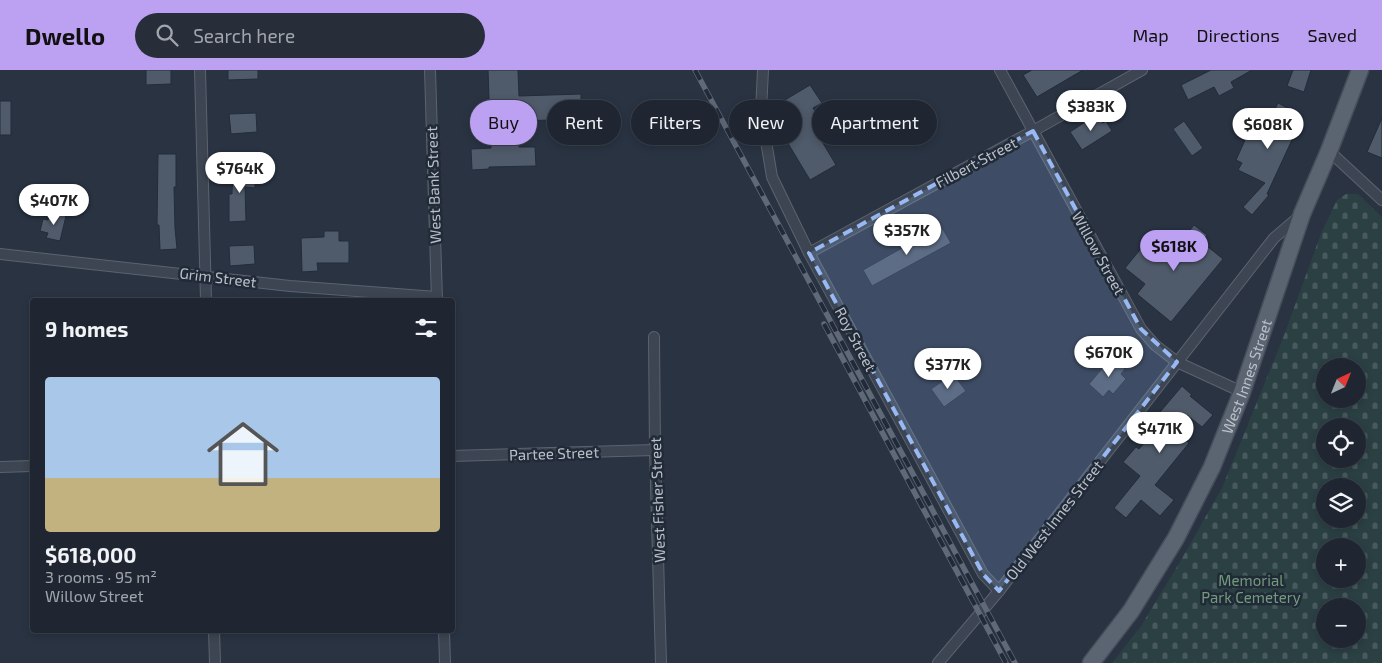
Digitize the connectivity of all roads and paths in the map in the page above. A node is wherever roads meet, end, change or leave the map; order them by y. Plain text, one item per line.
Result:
1 (200, 70) edge
2 (430, 70) edge
3 (763, 70) edge
4 (1000, 70) edge
5 (1142, 70) edge
6 (1360, 70) edge
7 (1033, 131) junction
8 (1329, 151) junction
9 (1382, 200) edge
10 (1302, 214) junction
11 (809, 253) junction
12 (0, 254) edge
13 (205, 276) junction
14 (206, 298) edge
15 (436, 298) edge
16 (654, 337) dead end
17 (1177, 362) junction
18 (1242, 392) junction
19 (655, 450) junction
20 (455, 456) edge
21 (30, 466) edge
22 (0, 467) edge
23 (999, 591) junction
24 (214, 633) edge
25 (444, 633) edge
26 (214, 663) edge
27 (445, 663) edge
28 (662, 663) edge
29 (938, 663) edge
30 (1091, 663) edge

1 - 13 street
2 - 15 street, West Bank Street
3 - 11 street, Roy Street
4 - 7 street, Willow Street
5 - 7 street, Filbert Street
6 - 8 main road, West Innes Street
7 - 11 street, Filbert Street
7 - 17 street, Willow Street
8 - 9 street
8 - 10 main road, West Innes Street
10 - 17 street, Old West Innes Street
10 - 18 main road, West Innes Street
11 - 23 street, Roy Street
12 - 13 street, Grim Street
13 - 14 street
13 - 15 street, Grim Street
16 - 19 street, West Fisher Street
17 - 18 street, Willow Street
17 - 23 street, Old West Innes Street
18 - 30 main road, West Innes Street
19 - 20 street, Partee Street
19 - 28 street, West Fisher Street
21 - 22 street
23 - 29 street, Old West Innes Street
24 - 26 street
25 - 27 street

